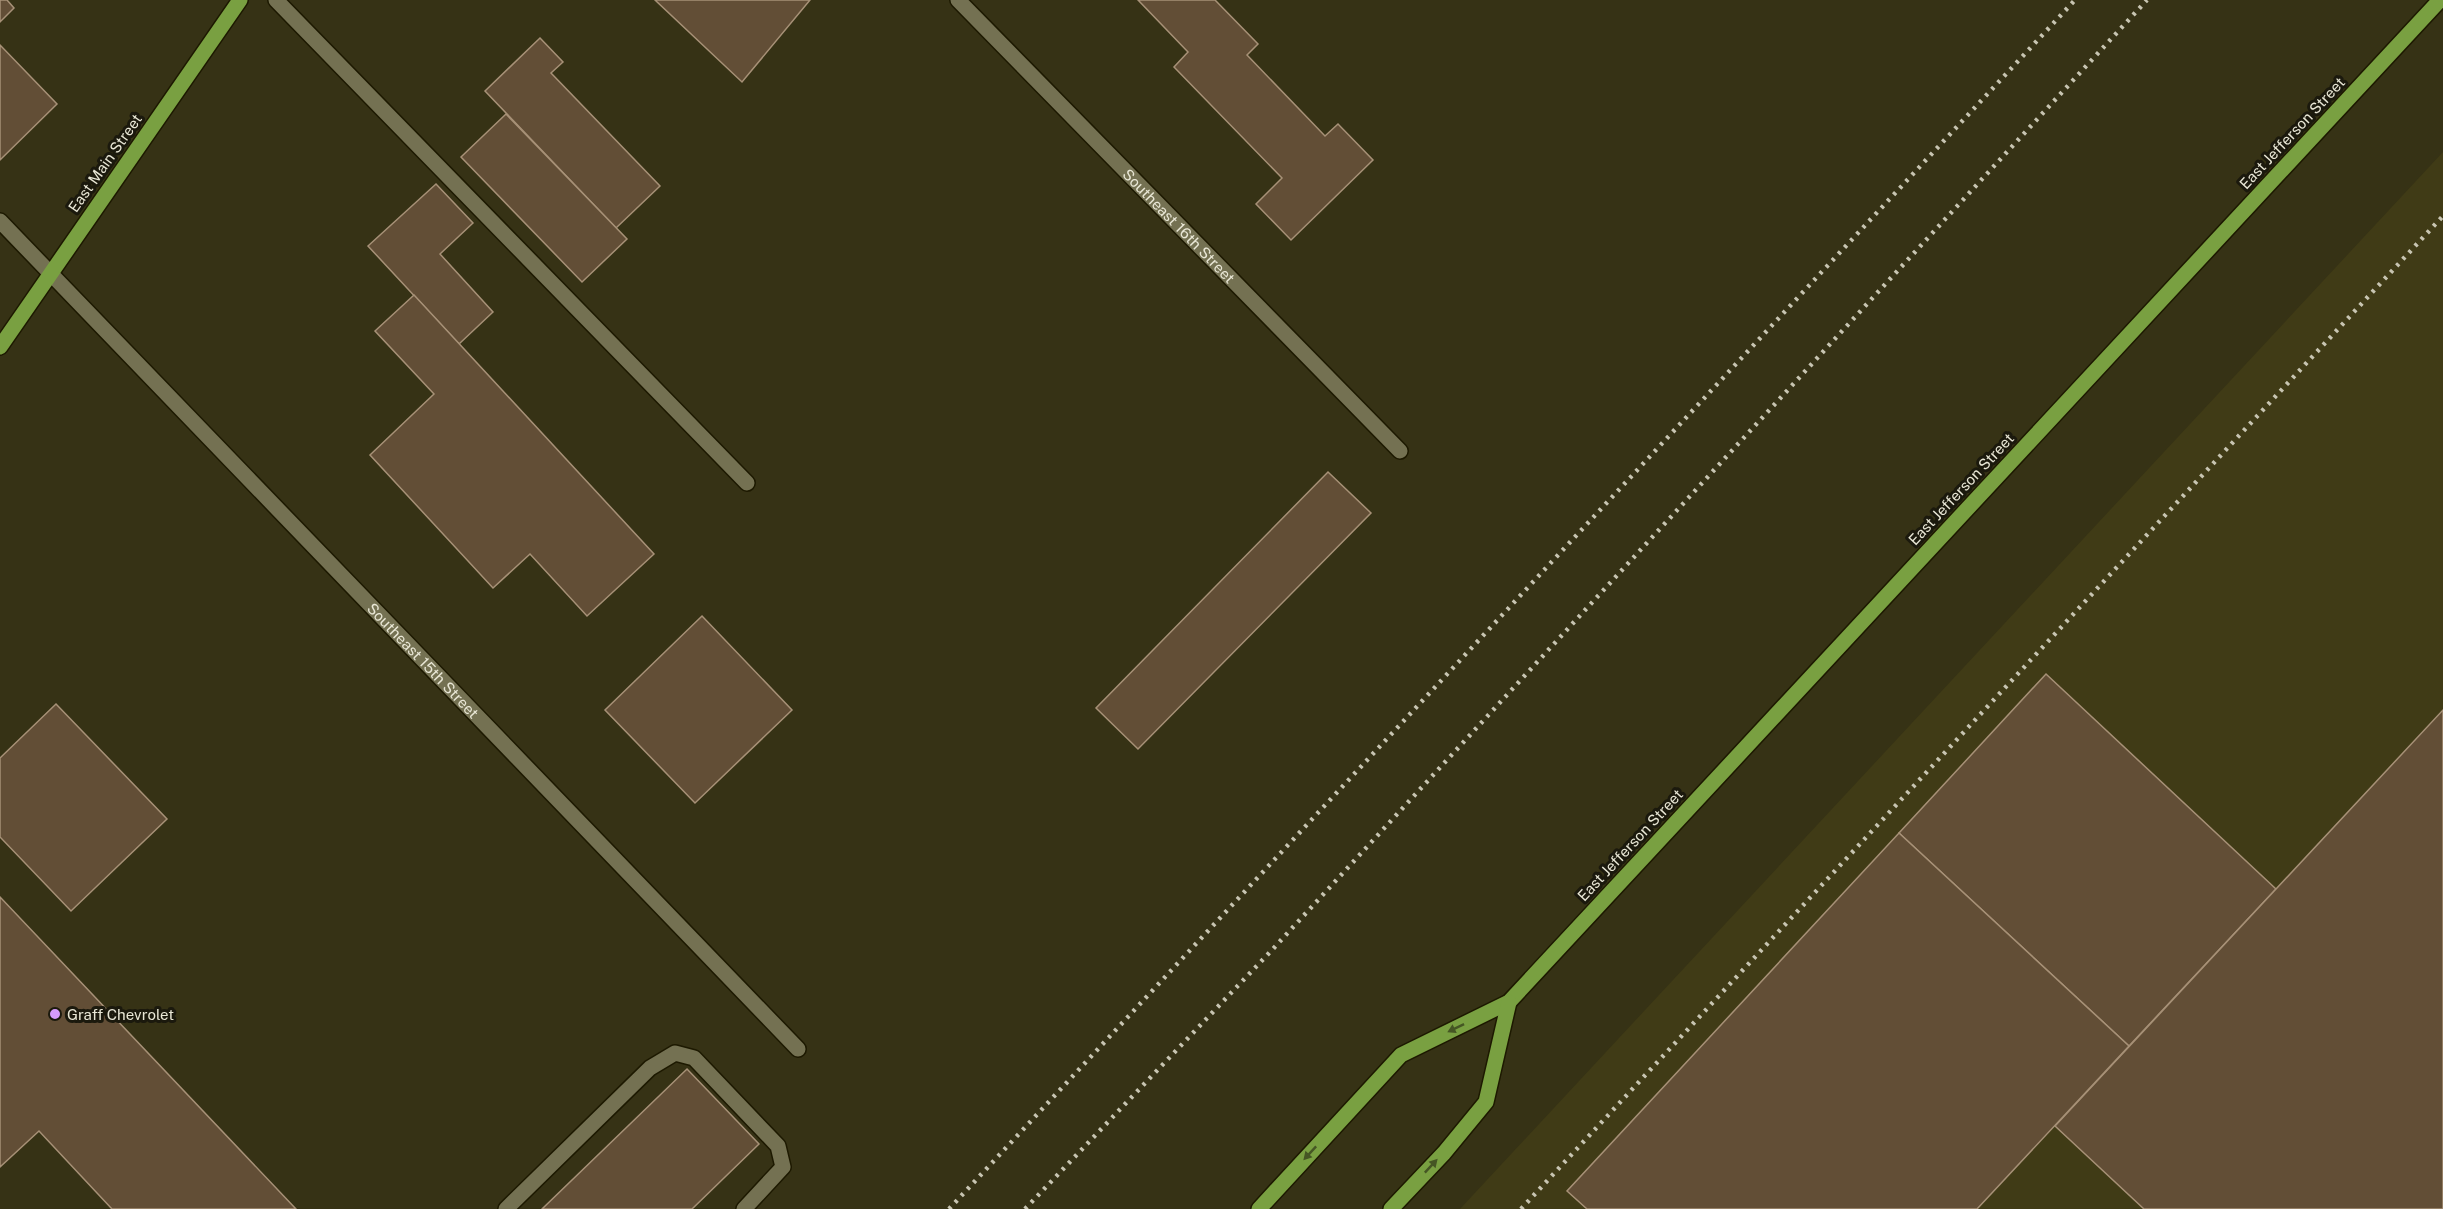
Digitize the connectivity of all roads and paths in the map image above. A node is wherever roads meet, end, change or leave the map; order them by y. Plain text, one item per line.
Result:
1 (240, 0) edge
2 (276, 0) edge
3 (958, 0) edge
4 (2440, 0) edge
5 (0, 221) edge
6 (51, 273) junction
7 (0, 347) edge
8 (1400, 452) dead end
9 (747, 483) dead end
10 (1509, 1002) junction
11 (798, 1049) dead end
12 (506, 1209) edge
13 (744, 1209) edge
14 (1259, 1209) edge
15 (1391, 1209) edge

1 - 6 main road, East Main Street
2 - 9 street
3 - 8 street, Southeast 16th Street
4 - 10 main road, East Jefferson Street
5 - 6 street, Southeast 15th Street
6 - 7 main road, East Main Street
6 - 11 street, Southeast 15th Street
10 -> 14 main road, East Jefferson Street
15 -> 10 main road, East Jefferson Street
12 - 13 street

